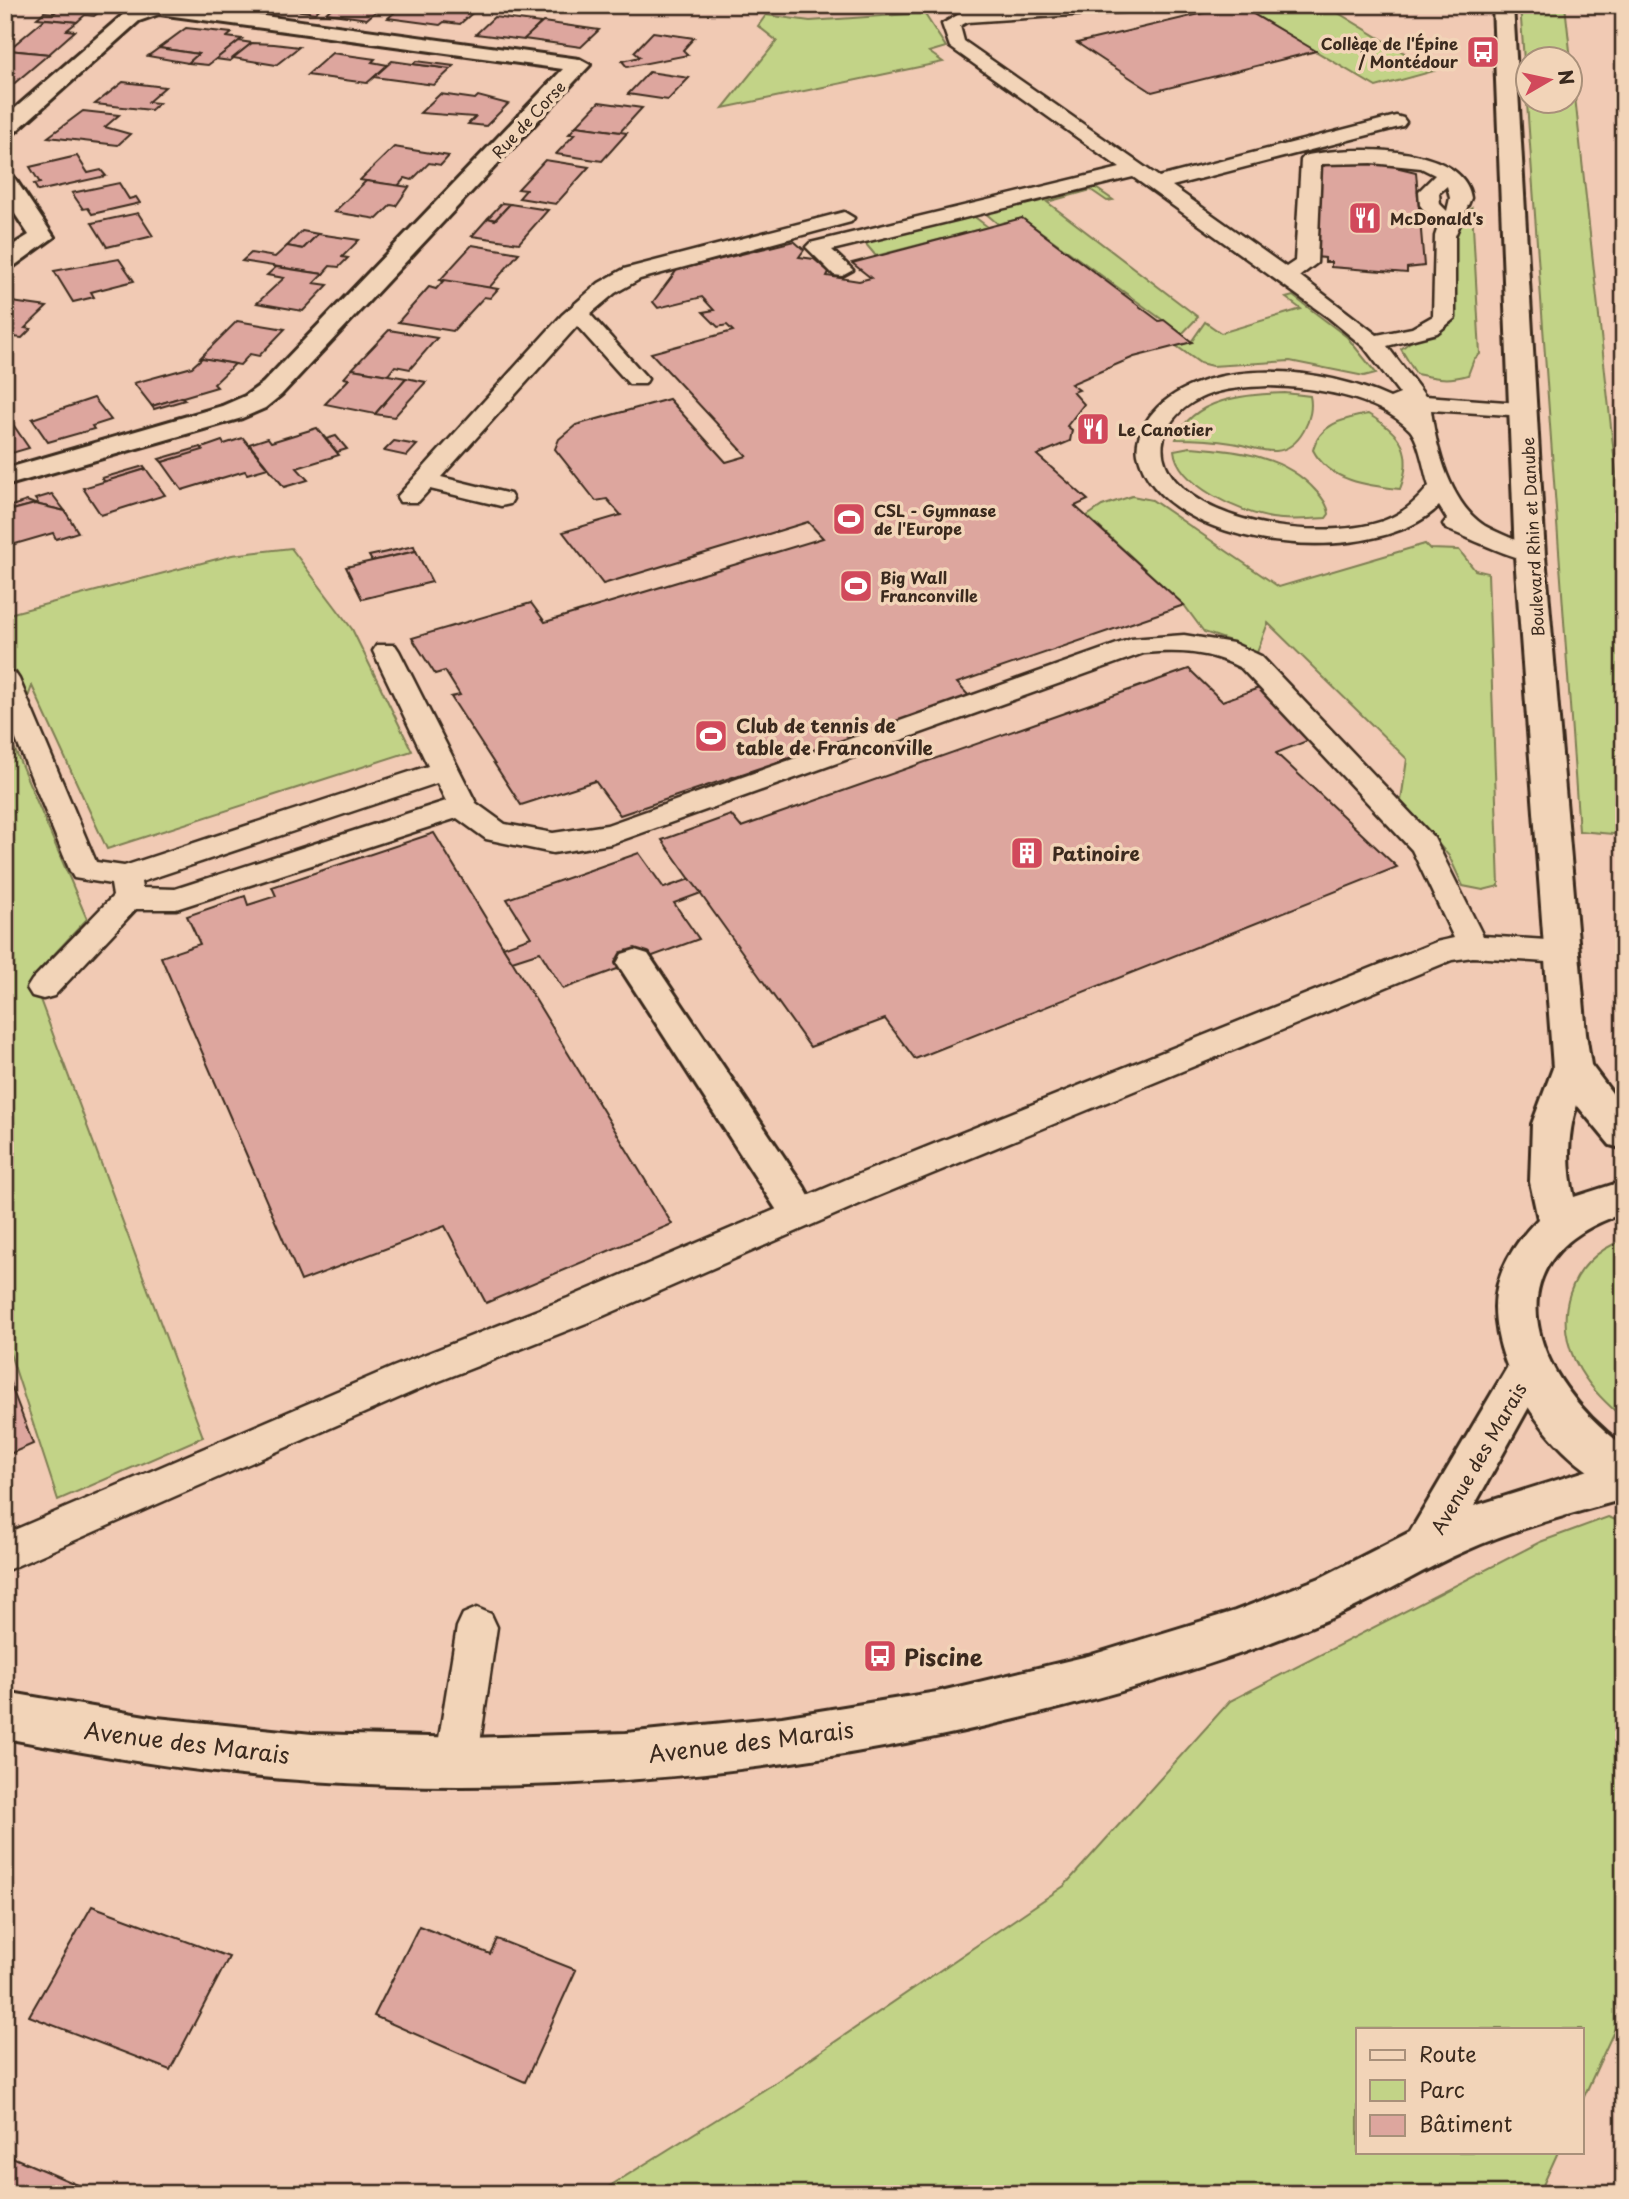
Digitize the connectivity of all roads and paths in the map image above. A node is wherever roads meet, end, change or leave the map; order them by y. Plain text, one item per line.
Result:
1 (1149, 5) edge
2 (1503, 5) edge
3 (1396, 122) dead end
4 (5, 129) edge
5 (1136, 170) junction
6 (5, 181) edge
7 (1156, 184) junction
8 (849, 217) dead end
9 (5, 261) edge
10 (842, 270) dead end
11 (1283, 275) junction
12 (577, 313) junction
13 (1372, 342) junction
14 (637, 379) dead end
15 (1525, 409) junction
16 (1421, 416) junction
17 (5, 478) edge
18 (1441, 486) junction
19 (501, 499) dead end
20 (1404, 521) junction
21 (1476, 531) junction
22 (1531, 556) junction
23 (386, 652) dead end
24 (5, 679) edge
25 (443, 771) junction
26 (462, 806) junction
27 (126, 887) junction
28 (1474, 946) junction
29 (1562, 952) junction
30 (635, 963) dead end
31 (43, 988) dead end
32 (1572, 1068) junction
33 (1624, 1134) edge
34 (1624, 1197) edge
35 (790, 1198) dead end
36 (1559, 1222) junction
37 (1529, 1369) junction
38 (1624, 1471) edge
39 (1624, 1479) edge
40 (1427, 1546) junction
41 (5, 1553) edge
42 (477, 1627) dead end
43 (5, 1715) edge
44 (456, 1763) junction

1 - 5 lane
2 - 15 street, Boulevard Rhin et Danube
3 - 7 lane
4 - 17 street, Rue de Corse
5 - 7 lane
5 - 10 lane
6 - 9 street
7 - 11 lane
8 - 12 lane
11 - 13 lane
11 - 13 lane
12 - 14 lane
12 - 19 lane
13 - 16 lane
15 - 16 lane
15 - 22 street, Boulevard Rhin et Danube
16 - 18 lane
16 - 20 lane
18 - 20 lane
18 - 21 lane
20 - 21 lane
21 - 22 lane
22 - 29 street, Boulevard Rhin et Danube
23 - 25 lane
24 - 27 lane
25 - 26 lane
25 - 27 lane
26 - 27 lane
26 - 28 lane
27 - 31 lane
28 - 29 lane
28 - 41 lane
29 - 32 street, Boulevard Rhin et Danube
30 - 35 street
32 - 33 street
32 - 36 street, Boulevard Rhin et Danube
34 - 36 street
36 - 37 street
37 - 38 street
37 - 40 street, Avenue des Marais
39 - 40 street, Avenue des Marais
40 - 44 street, Avenue des Marais
42 - 44 lane
43 - 44 street, Avenue des Marais

